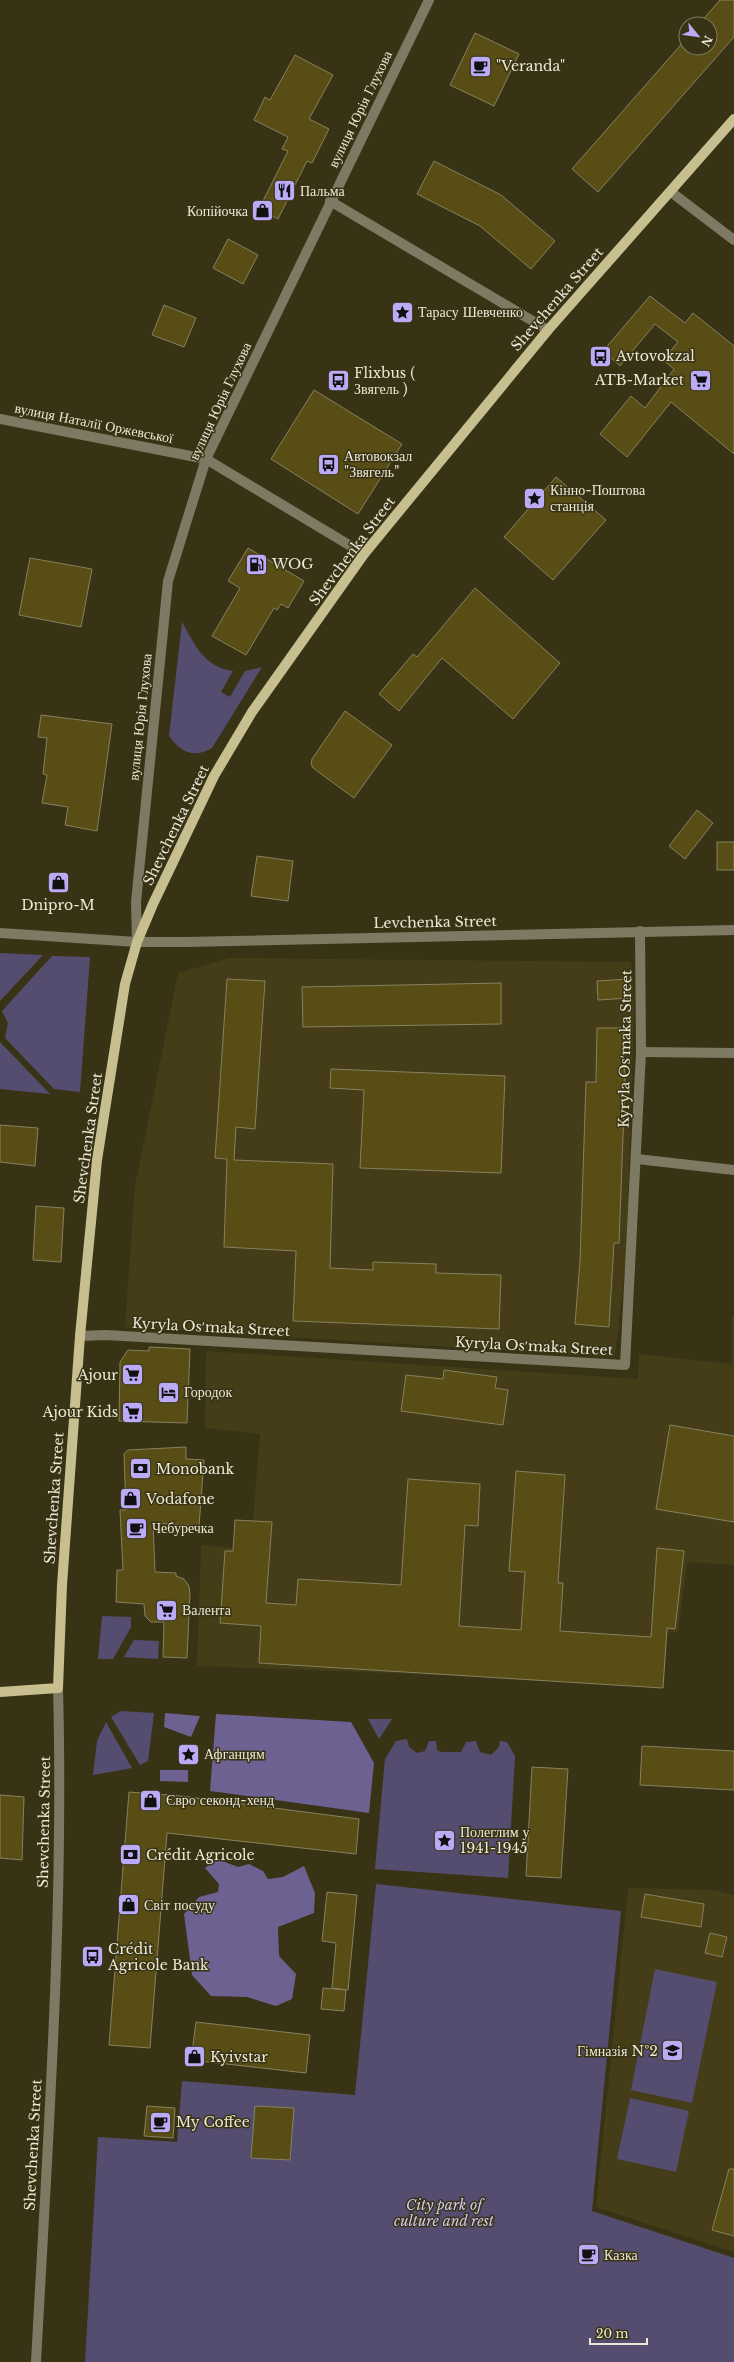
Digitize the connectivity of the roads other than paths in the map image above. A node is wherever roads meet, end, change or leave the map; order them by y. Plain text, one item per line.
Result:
1 (429, 0) edge
2 (734, 119) edge
3 (671, 192) junction
4 (330, 201) junction
5 (734, 240) edge
6 (548, 330) junction
7 (0, 419) edge
8 (206, 459) junction
9 (364, 554) junction
10 (734, 930) edge
11 (640, 931) junction
12 (0, 933) edge
13 (137, 942) junction
14 (641, 1052) junction
15 (734, 1053) edge
16 (637, 1159) junction
17 (734, 1170) edge
18 (80, 1336) junction
19 (58, 1688) junction
20 (0, 1692) edge
21 (36, 2362) edge

1 - 4 street, вулиця Юрія Глухова
2 - 3 main road, Shevchenka Street
3 - 5 street
3 - 6 main road, Shevchenka Street
4 - 6 street
4 - 8 street, вулиця Юрія Глухова
6 - 9 main road, Shevchenka Street
7 - 8 street, вулиця Наталії Оржевської
8 - 9 street
8 - 13 street, вулиця Юрія Глухова
9 - 13 main road, Shevchenka Street
10 - 11 street, Levchenka Street
11 - 13 street, Levchenka Street
11 - 14 street, Kyryla Osʹmaka Street
12 - 13 street, Levchenka Street
13 - 18 main road, Shevchenka Street
14 - 15 street
14 - 16 street, Kyryla Osʹmaka Street
16 - 17 street
16 - 18 street, Kyryla Osʹmaka Street
18 - 19 main road, Shevchenka Street
19 - 20 main road
19 - 21 street, Shevchenka Street

